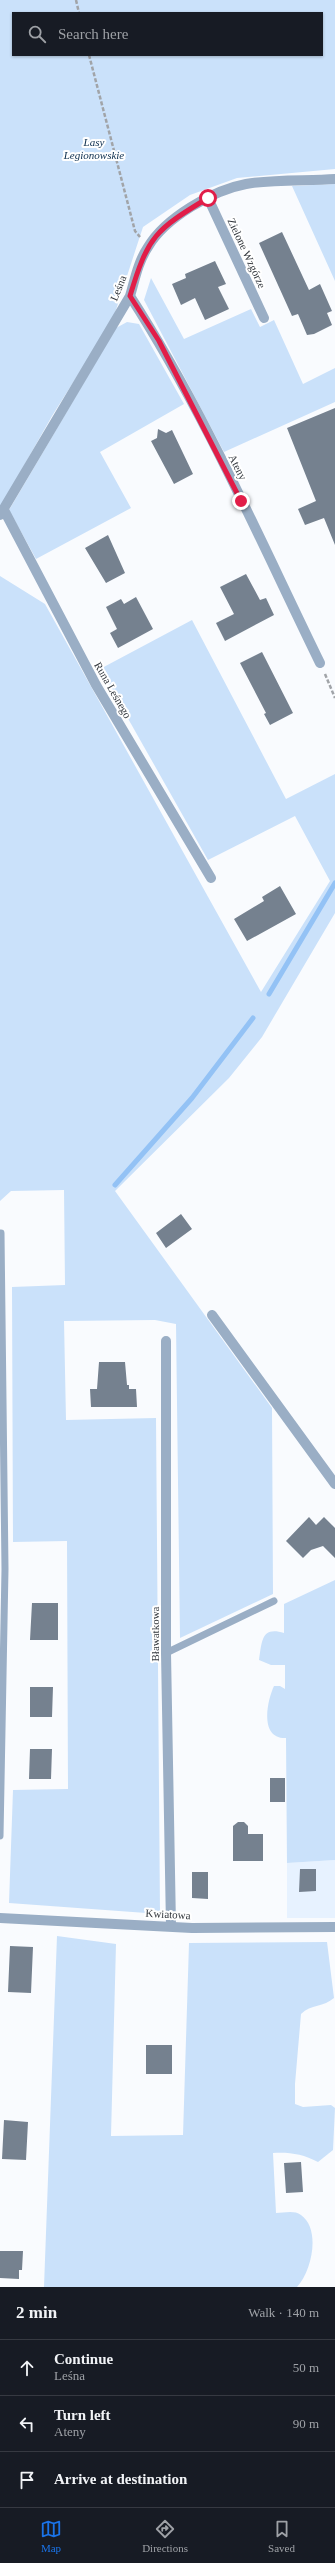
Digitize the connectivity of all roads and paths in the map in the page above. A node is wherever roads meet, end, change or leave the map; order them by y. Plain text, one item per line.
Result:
1 (76, 0) edge
2 (79, 12) edge
3 (89, 56) edge
4 (335, 179) edge
5 (208, 198) junction
6 (148, 246) junction
7 (130, 296) junction
8 (264, 318) dead end
9 (2, 512) edge
10 (320, 662) joint
11 (335, 698) edge
12 (211, 878) dead end
13 (1, 1233) edge
14 (212, 1315) dead end
15 (166, 1341) dead end
16 (335, 1484) edge
17 (274, 1600) dead end
18 (166, 1652) junction
19 (0, 1836) edge
20 (0, 1918) edge
21 (170, 1926) junction
22 (335, 1927) edge

1 - 2 path
3 - 6 path
4 - 5 street, Leśna
5 - 6 street, Leśna
5 - 8 street, Zielone Wzgórze
6 - 7 street, Leśna
7 - 9 street, Leśna
7 - 10 street, Ateny
9 - 12 street, Runa Leśnego
10 - 11 path
13 - 19 lane
14 - 16 street
15 - 18 street, Bławatkowa
17 - 18 lane
18 - 21 street, Bławatkowa
20 - 21 street, Kwiatowa
21 - 22 street, Kwiatowa

